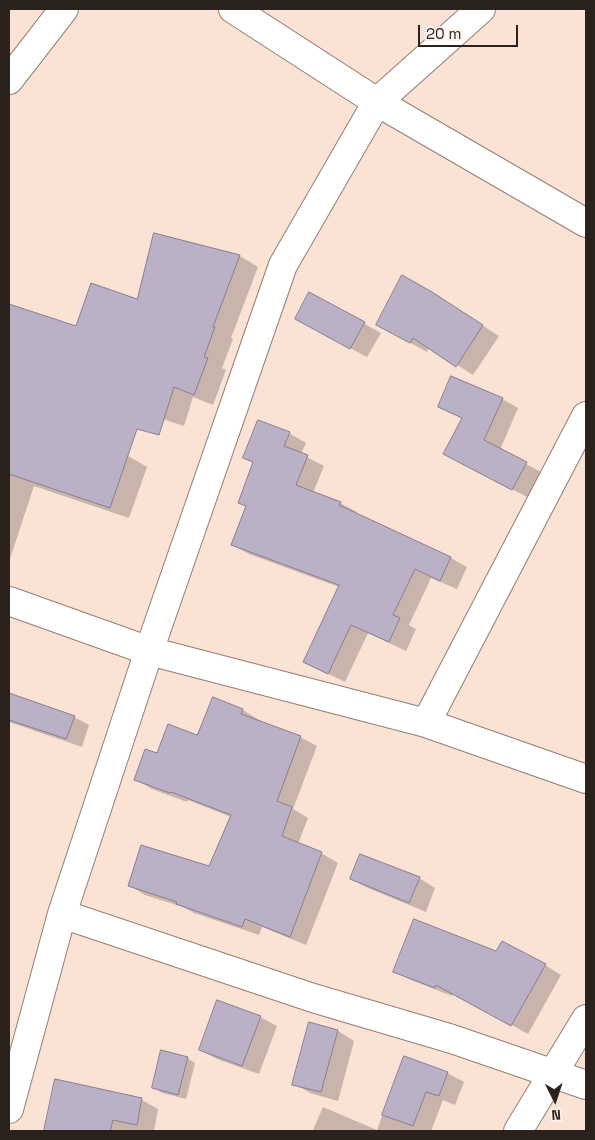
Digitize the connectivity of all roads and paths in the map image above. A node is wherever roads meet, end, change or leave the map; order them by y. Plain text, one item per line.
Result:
1 (64, 9) edge
2 (233, 9) edge
3 (481, 9) edge
4 (9, 80) edge
5 (378, 102) junction
6 (586, 223) edge
7 (586, 416) edge
8 (9, 601) edge
9 (149, 651) junction
10 (426, 723) junction
11 (586, 779) edge
12 (62, 914) junction
13 (586, 1020) edge
14 (555, 1073) junction
15 (586, 1085) edge
16 (9, 1109) edge
17 (518, 1131) edge

1 - 4 street
2 - 5 street
3 - 5 street
5 - 6 street
5 - 9 street
7 - 10 street
8 - 9 street
9 - 10 street
9 - 12 street
10 - 11 street
12 - 14 street
12 - 16 street
13 - 14 street
14 - 15 street
14 - 17 street

